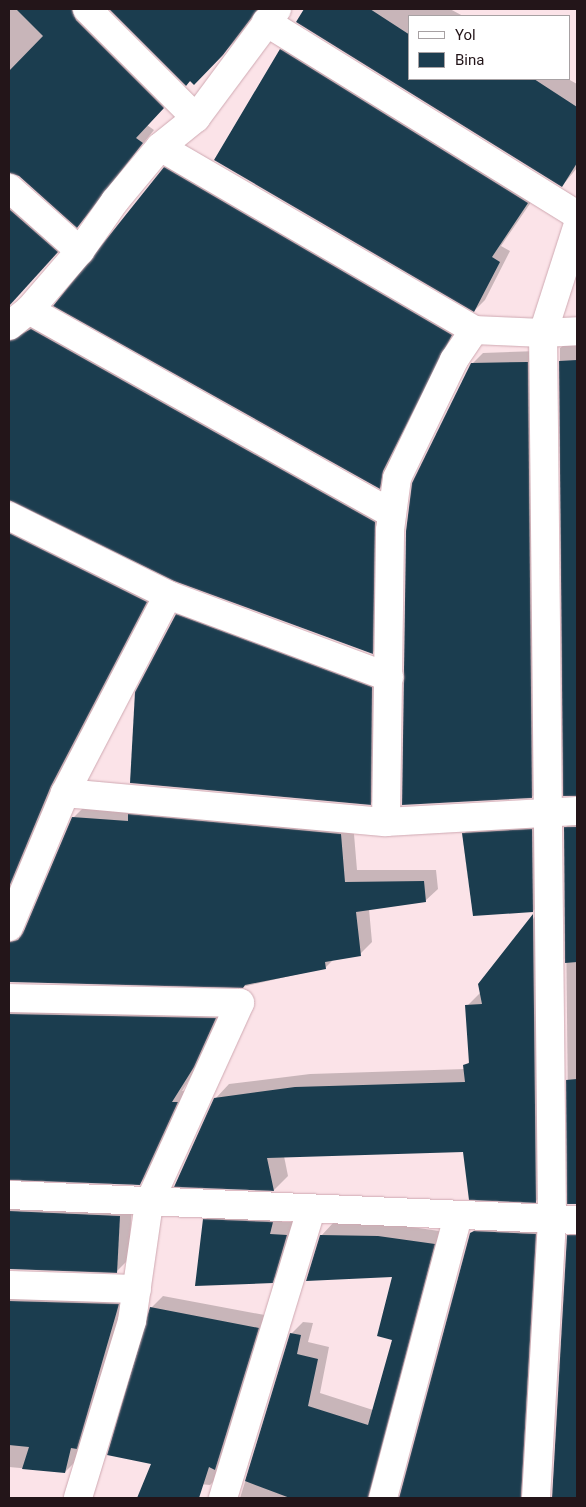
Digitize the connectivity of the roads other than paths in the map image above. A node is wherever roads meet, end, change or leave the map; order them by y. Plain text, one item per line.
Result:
1 (87, 9) edge
2 (271, 16) edge
3 (196, 118) junction
4 (160, 146) junction
5 (9, 188) edge
6 (577, 215) edge
7 (577, 227) edge
8 (80, 251) junction
9 (19, 318) edge
10 (474, 330) junction
11 (577, 330) edge
12 (542, 333) junction
13 (392, 514) junction
14 (9, 516) edge
15 (168, 594) junction
16 (389, 677) junction
17 (65, 793) junction
18 (577, 811) edge
19 (549, 812) junction
20 (386, 822) junction
21 (9, 927) edge
22 (9, 998) edge
23 (9, 1195) edge
24 (149, 1203) junction
25 (311, 1211) junction
26 (458, 1217) junction
27 (565, 1220) edge
28 (9, 1285) edge
29 (137, 1289) junction
30 (78, 1498) edge
31 (223, 1498) edge
32 (383, 1498) edge
33 (536, 1498) edge

1 - 3 street
2 - 3 street
2 - 6 street
3 - 4 street
4 - 8 street
4 - 10 street
5 - 8 street
7 - 12 street
8 - 9 street
9 - 13 street
10 - 12 street
10 - 13 street
11 - 12 street
12 - 19 street
13 - 16 street
14 - 15 street
15 - 16 street
15 - 17 street
16 - 20 street
17 - 20 street
17 - 21 street
18 - 19 street
19 - 20 street
19 - 27 street
22 - 24 street
23 - 24 street
24 - 25 street
24 - 29 street
25 - 26 street
25 - 31 street
26 - 27 street
26 - 32 street
27 - 33 street
28 - 29 street
29 - 30 street

